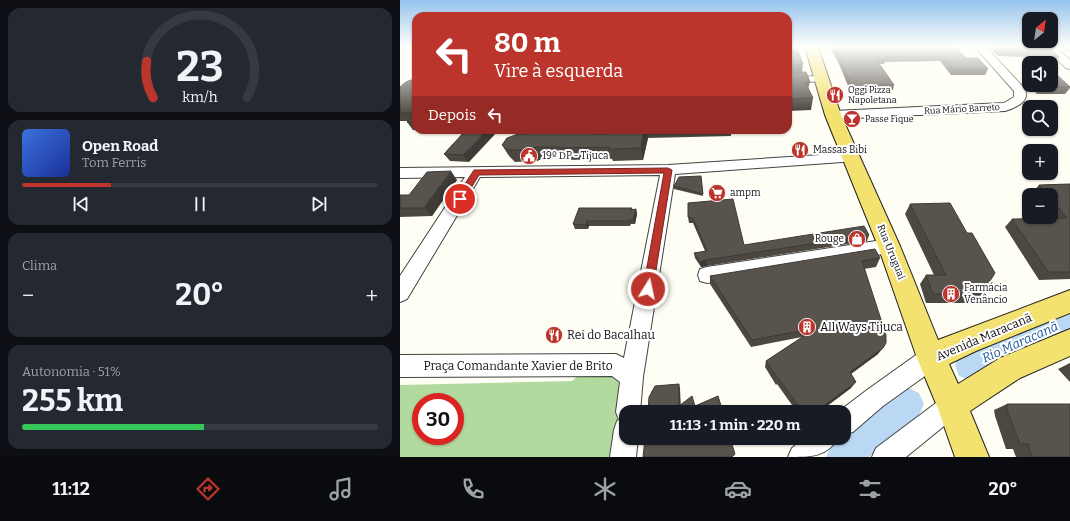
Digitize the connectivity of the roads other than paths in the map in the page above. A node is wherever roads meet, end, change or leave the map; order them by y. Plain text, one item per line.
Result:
1 (818, 68) edge
2 (1000, 68) edge
3 (821, 79) junction
4 (792, 80) edge
5 (833, 115) junction
6 (851, 158) junction
7 (668, 170) junction
8 (476, 172) junction
9 (400, 173) edge
10 (889, 246) junction
11 (706, 275) dead end
12 (400, 293) edge
13 (1070, 301) edge
14 (1070, 342) edge
15 (931, 358) junction
16 (400, 366) edge
17 (632, 378) junction
18 (629, 405) edge
19 (952, 405) junction
20 (851, 418) edge
21 (624, 445) edge
22 (816, 445) edge
23 (623, 457) edge
24 (801, 457) edge
25 (885, 457) edge
26 (972, 457) edge

1 - 3 main road, Rua Uruguai
2 - 5 street, Rua Mário Barreto
3 - 4 street
3 - 5 main road, Rua Uruguai
5 - 6 main road, Rua Uruguai
6 - 7 street
6 - 10 main road, Rua Uruguai
7 - 8 street
7 - 17 street
8 - 9 street
8 - 12 street
10 - 11 street
10 - 15 main road, Rua Uruguai
13 - 15 main road, Avenida Maracanã
14 - 19 main road
15 - 19 main road, Rua Uruguai
15 - 20 street, Avenida Maracanã
16 - 17 street, Praça Comandante Xavier de Brito
17 - 18 street
19 - 25 street
19 - 26 main road, Rua Uruguai
21 - 23 street
22 - 24 street

